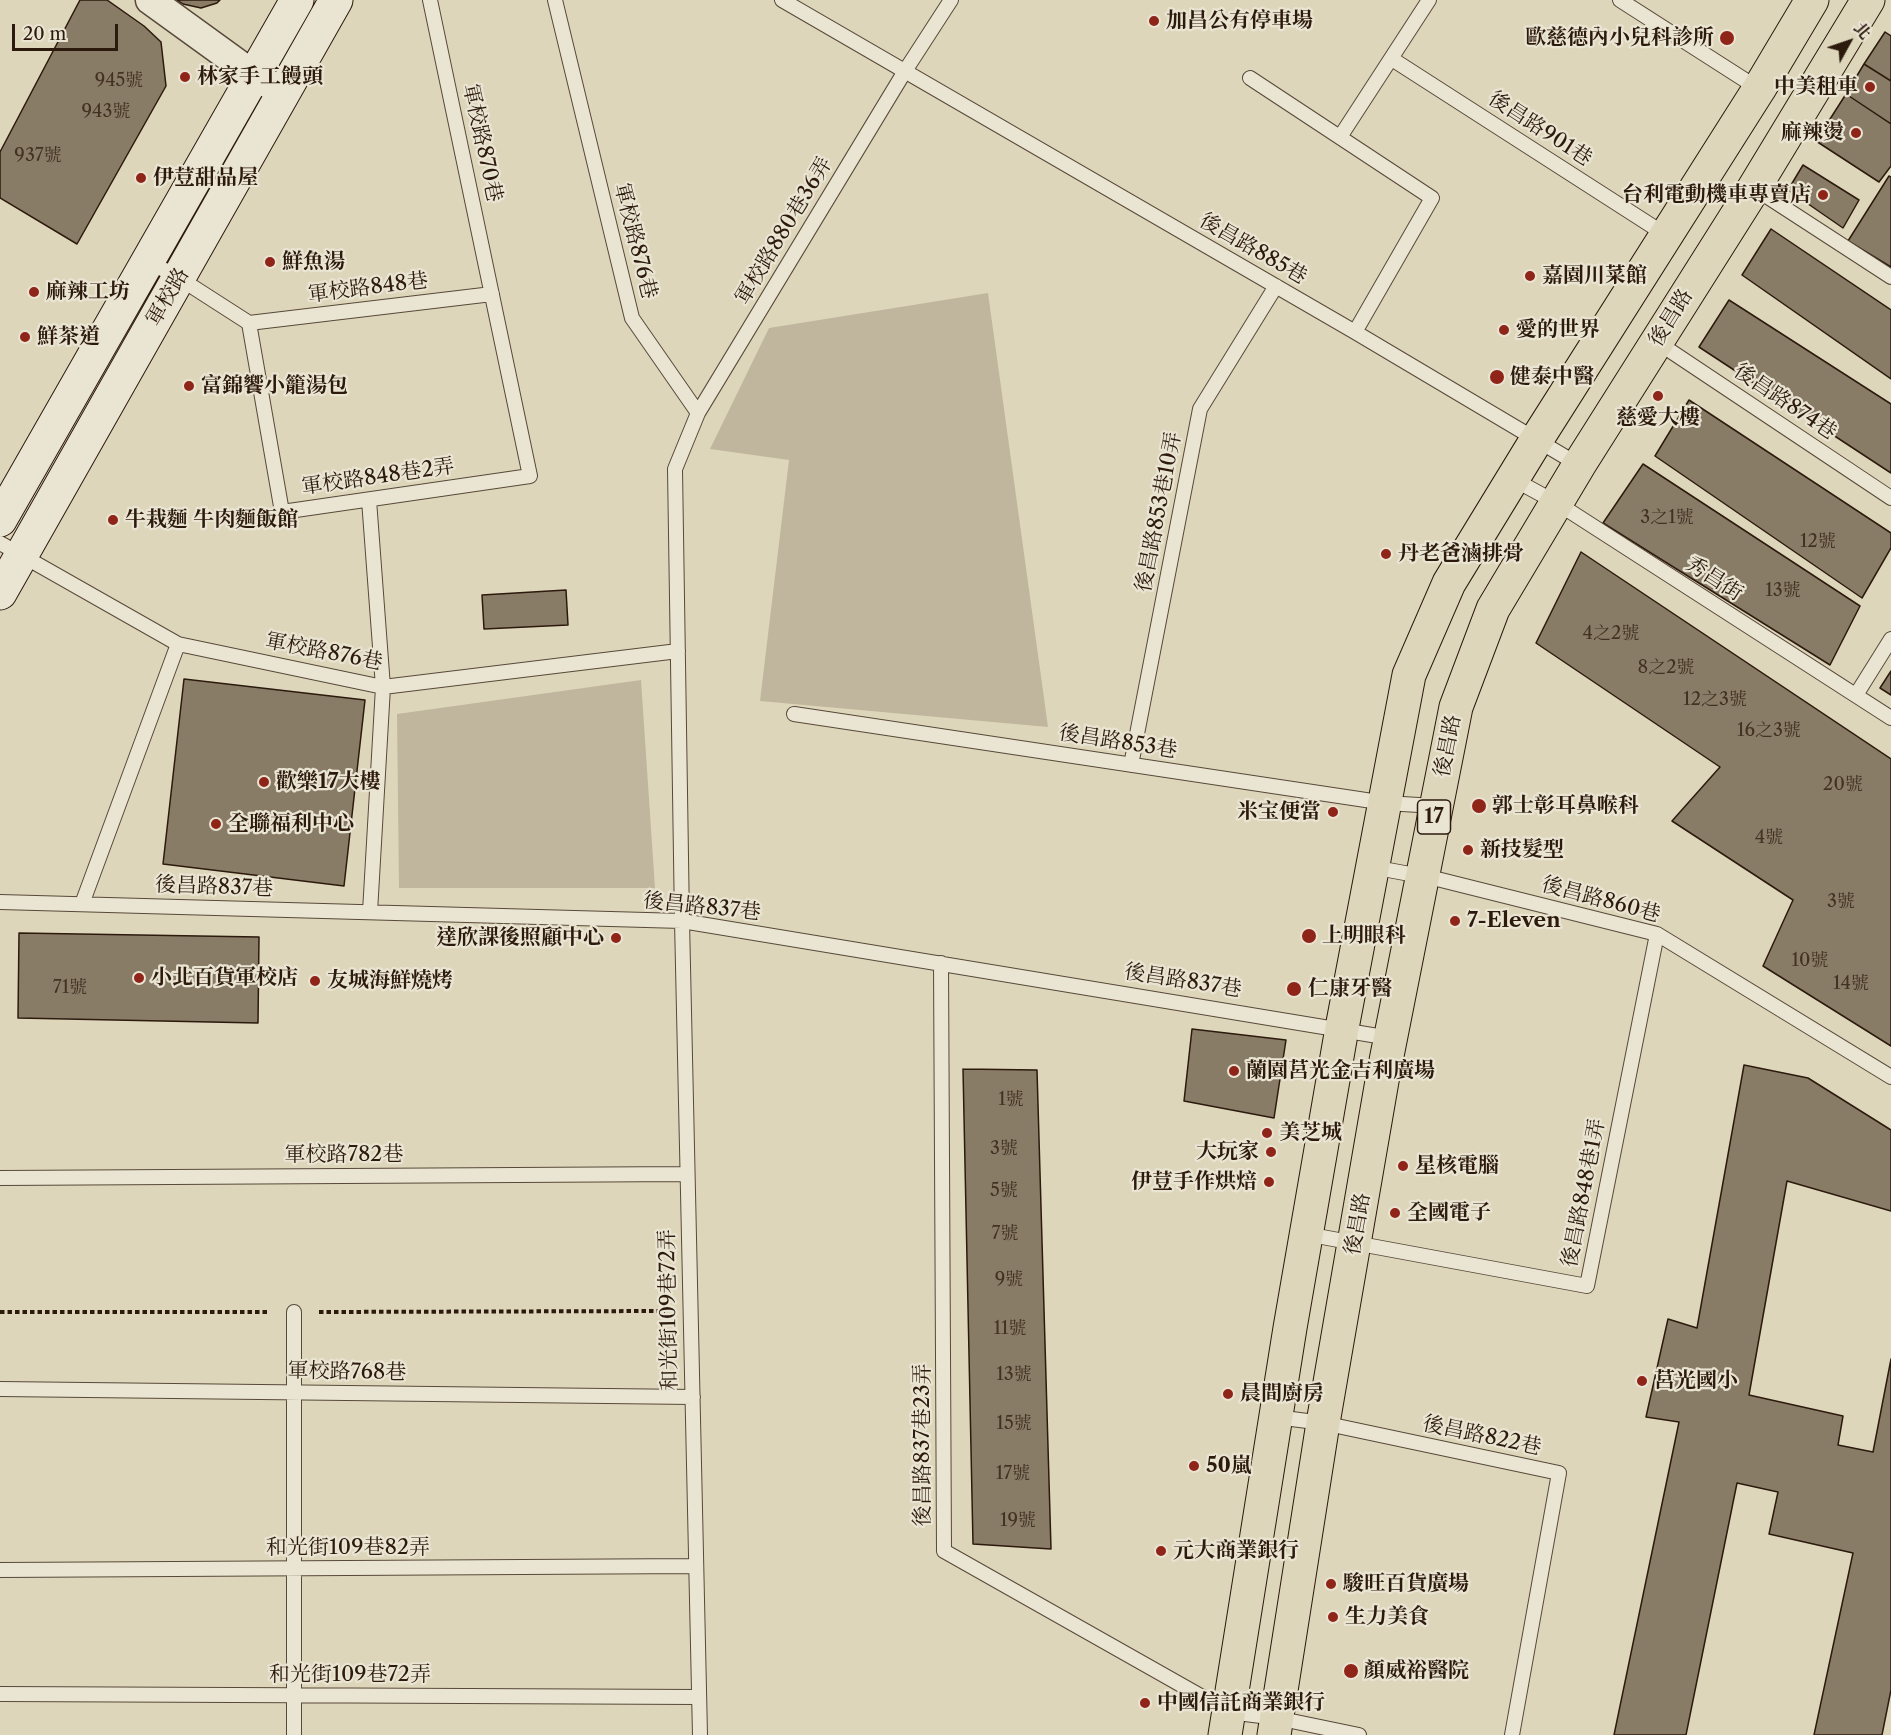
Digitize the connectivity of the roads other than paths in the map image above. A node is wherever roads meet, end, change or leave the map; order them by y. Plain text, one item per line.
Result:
1 (150, 0) edge
2 (297, 0) edge
3 (336, 0) edge
4 (430, 0) edge
5 (555, 0) edge
6 (783, 0) edge
7 (951, 0) edge
8 (1429, 0) edge
9 (1620, 0) edge
10 (1812, 0) edge
11 (1868, 0) edge
12 (1392, 59) junction
13 (905, 71) junction
14 (255, 76) junction
15 (1250, 78) dead end
16 (1760, 89) junction
17 (284, 93) junction
18 (1340, 137) junction
19 (1754, 188) junction
20 (1666, 235) junction
21 (148, 261) junction
22 (1891, 277) edge
23 (179, 278) junction
24 (1276, 286) junction
25 (492, 294) junction
26 (249, 323) junction
27 (1356, 332) junction
28 (1657, 342) junction
29 (698, 413) junction
30 (1537, 439) junction
31 (1580, 465) junction
32 (1512, 479) junction
33 (1891, 498) edge
34 (369, 500) junction
35 (1557, 503) junction
36 (0, 520) edge
37 (11, 549) edge
38 (0, 593) edge
39 (1891, 639) edge
40 (178, 644) junction
41 (678, 651) junction
42 (383, 687) junction
43 (1856, 695) junction
44 (794, 714) dead end
45 (1891, 718) edge
46 (1131, 765) junction
47 (1385, 803) junction
48 (1436, 806) junction
49 (1372, 867) junction
50 (1422, 876) junction
51 (0, 902) edge
52 (82, 904) junction
53 (370, 912) junction
54 (682, 921) junction
55 (1657, 934) junction
56 (941, 963) junction
57 (1342, 1028) junction
58 (1390, 1038) junction
59 (1891, 1077) edge
60 (687, 1174) junction
61 (0, 1178) edge
62 (1306, 1234) junction
63 (1355, 1244) junction
64 (294, 1312) road end
65 (0, 1389) edge
66 (294, 1392) junction
67 (693, 1397) junction
68 (1276, 1417) junction
69 (1323, 1423) junction
70 (696, 1566) junction
71 (294, 1569) junction
72 (0, 1570) edge
73 (0, 1694) edge
74 (294, 1696) junction
75 (699, 1697) junction
76 (1227, 1724) edge
77 (1275, 1727) edge
78 (294, 1735) edge
79 (700, 1735) edge
80 (1359, 1735) edge
81 (1512, 1735) edge

1 - 14 street
2 - 14 street, 軍校路
3 - 17 street, 軍校路
4 - 25 lane, 軍校路870巷
5 - 29 lane, 軍校路876巷
6 - 13 lane, 後昌路885巷
7 - 13 lane, 軍校路880巷36弄
8 - 12 lane
9 - 16 lane
10 - 16 main road
11 - 19 main road, 後昌路 / 17
12 - 18 lane
12 - 20 lane, 後昌路901巷
13 - 24 lane, 後昌路885巷
13 - 29 lane, 軍校路880巷36弄
14 - 17 street
14 - 21 street, 軍校路
15 - 18 lane
16 - 20 main road
17 - 23 street, 軍校路
18 - 27 lane
19 - 22 lane
19 - 28 main road, 後昌路 / 17
20 - 30 main road
21 - 23 lane
21 - 36 street, 軍校路
23 - 26 lane
23 - 37 street, 軍校路
24 - 27 lane, 後昌路885巷
24 - 46 lane, 後昌路853巷10弄
25 - 26 lane, 軍校路848巷
25 - 34 lane, 軍校路848巷2弄
26 - 34 lane, 軍校路848巷2弄
27 - 30 lane, 後昌路885巷
28 - 31 main road, 後昌路 / 17
28 - 33 lane, 後昌路874巷
29 - 41 lane
30 - 31 lane, 後昌路885巷
30 - 32 main road
31 - 35 main road, 後昌路 / 17
32 - 35 lane, 秀昌街
32 - 47 main road
34 - 42 lane
35 - 43 lane, 秀昌街
35 - 48 main road, 後昌路 / 17
37 - 38 street, 軍校路
37 - 40 lane, 軍校路876巷
39 - 43 lane
40 - 42 lane, 軍校路876巷
40 - 52 lane
41 - 42 lane, 軍校路876巷
41 - 54 lane
42 - 53 lane
43 - 45 lane, 秀昌街
44 - 46 lane, 後昌路853巷
46 - 47 lane, 後昌路853巷
47 - 48 lane, 後昌路853巷
47 - 49 main road
48 - 50 main road, 後昌路 / 17
49 - 50 lane, 後昌路860巷
49 - 57 main road
50 - 55 lane, 後昌路860巷
50 - 58 main road, 後昌路 / 17
51 - 52 lane, 後昌路837巷
52 - 53 lane, 後昌路837巷
53 - 54 lane, 後昌路837巷
54 - 56 lane, 後昌路837巷
54 - 60 lane, 和光街109巷72弄
55 - 59 lane, 後昌路860巷
55 - 63 lane, 後昌路848巷1弄
56 - 57 lane, 後昌路837巷
56 - 76 lane, 後昌路837巷23弄
57 - 58 lane, 後昌路837巷
57 - 62 main road
58 - 63 main road, 後昌路 / 17
60 - 61 lane, 軍校路782巷
60 - 67 lane, 和光街109巷72弄
62 - 63 lane, 後昌路848巷1弄
62 - 68 main road
63 - 69 main road, 後昌路 / 17
64 - 66 lane
65 - 66 lane, 軍校路768巷
66 - 67 lane, 軍校路768巷
66 - 71 lane
67 - 70 lane, 和光街109巷72弄
68 - 69 lane, 後昌路822巷
68 - 76 main road
69 - 77 main road, 後昌路 / 17
69 - 81 lane, 後昌路822巷
70 - 71 lane, 和光街109巷82弄
70 - 75 lane, 和光街109巷72弄
71 - 72 lane, 和光街109巷82弄
71 - 74 lane
73 - 74 lane, 和光街109巷72弄
74 - 75 lane, 和光街109巷72弄
74 - 78 lane
75 - 79 lane, 和光街109巷72弄
76 - 77 lane, 後昌路837巷23弄
77 - 80 lane

